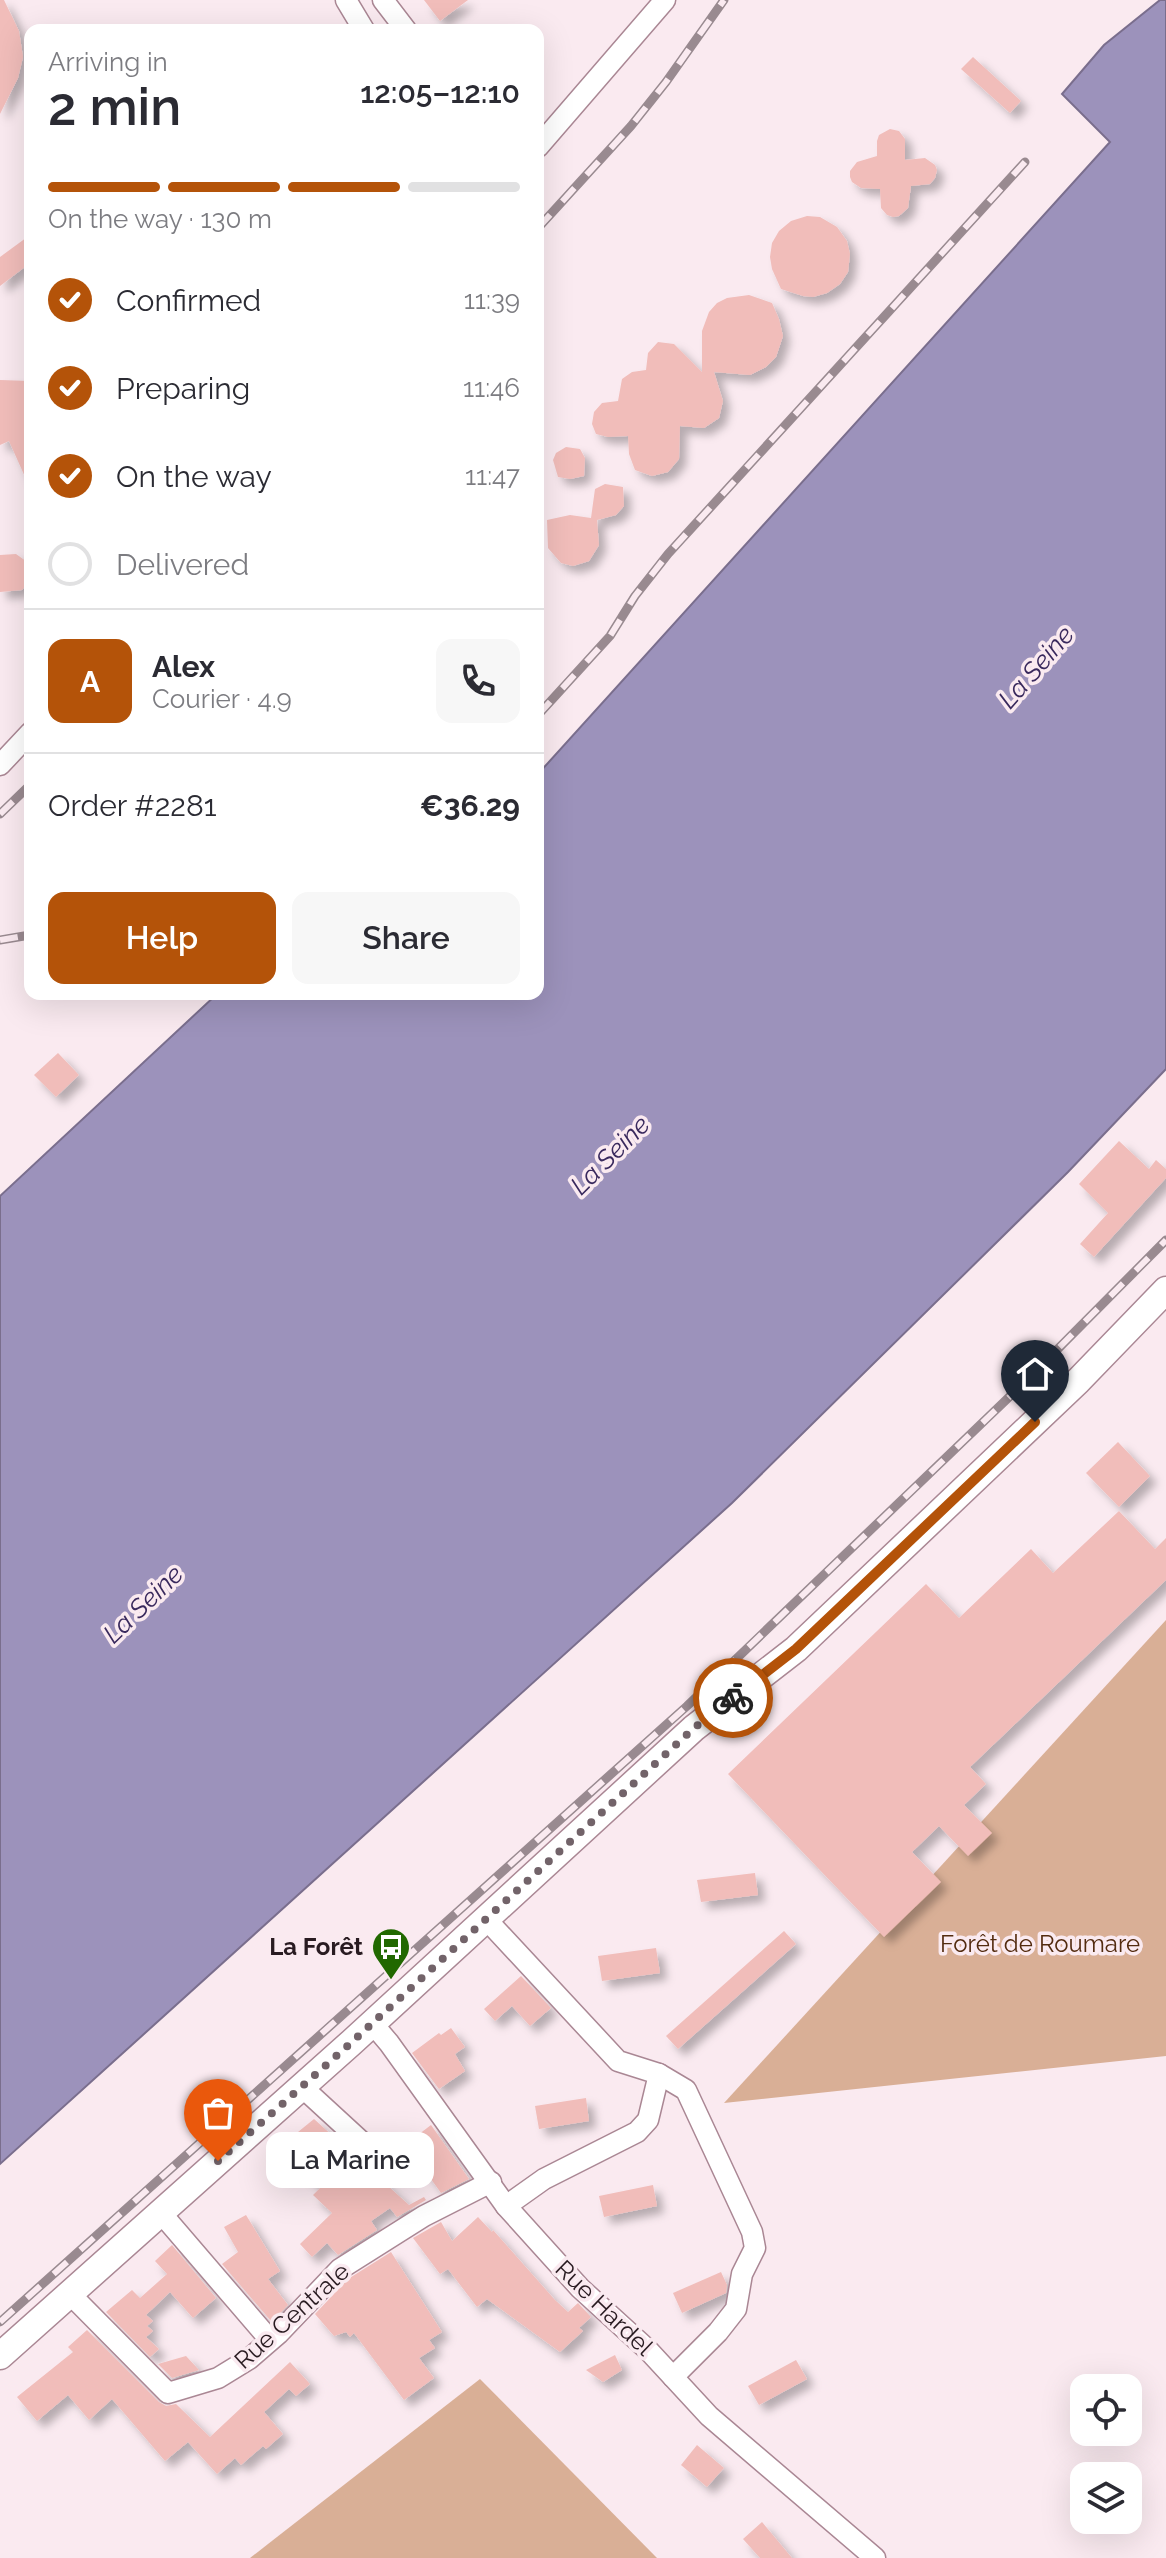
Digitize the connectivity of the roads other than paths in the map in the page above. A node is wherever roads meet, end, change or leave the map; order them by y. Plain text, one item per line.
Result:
1 (346, 0) edge
2 (383, 0) edge
3 (665, 0) edge
4 (360, 24) edge
5 (401, 24) edge
6 (544, 140) edge
7 (24, 739) edge
8 (0, 765) edge
9 (1166, 1290) edge
10 (486, 1919) junction
11 (372, 2023) junction
12 (659, 2074) junction
13 (302, 2087) junction
14 (388, 2166) dead end
15 (491, 2182) junction
16 (506, 2206) junction
17 (161, 2213) junction
18 (69, 2293) junction
19 (270, 2340) junction
20 (0, 2356) edge
21 (673, 2377) junction
22 (875, 2558) edge

1 - 4 street
2 - 5 street
3 - 6 street
7 - 8 street
9 - 10 main road
10 - 11 main road
10 - 12 street
11 - 13 main road
11 - 15 street, Rue Hardel
12 - 16 street
12 - 21 street
13 - 14 street
13 - 17 main road
15 - 16 street, Rue Hardel
15 - 19 street, Rue Centrale
16 - 21 street, Rue Hardel
17 - 18 main road
17 - 19 street
18 - 19 street, Rue Centrale
18 - 20 main road
21 - 22 street, Rue Hardel

